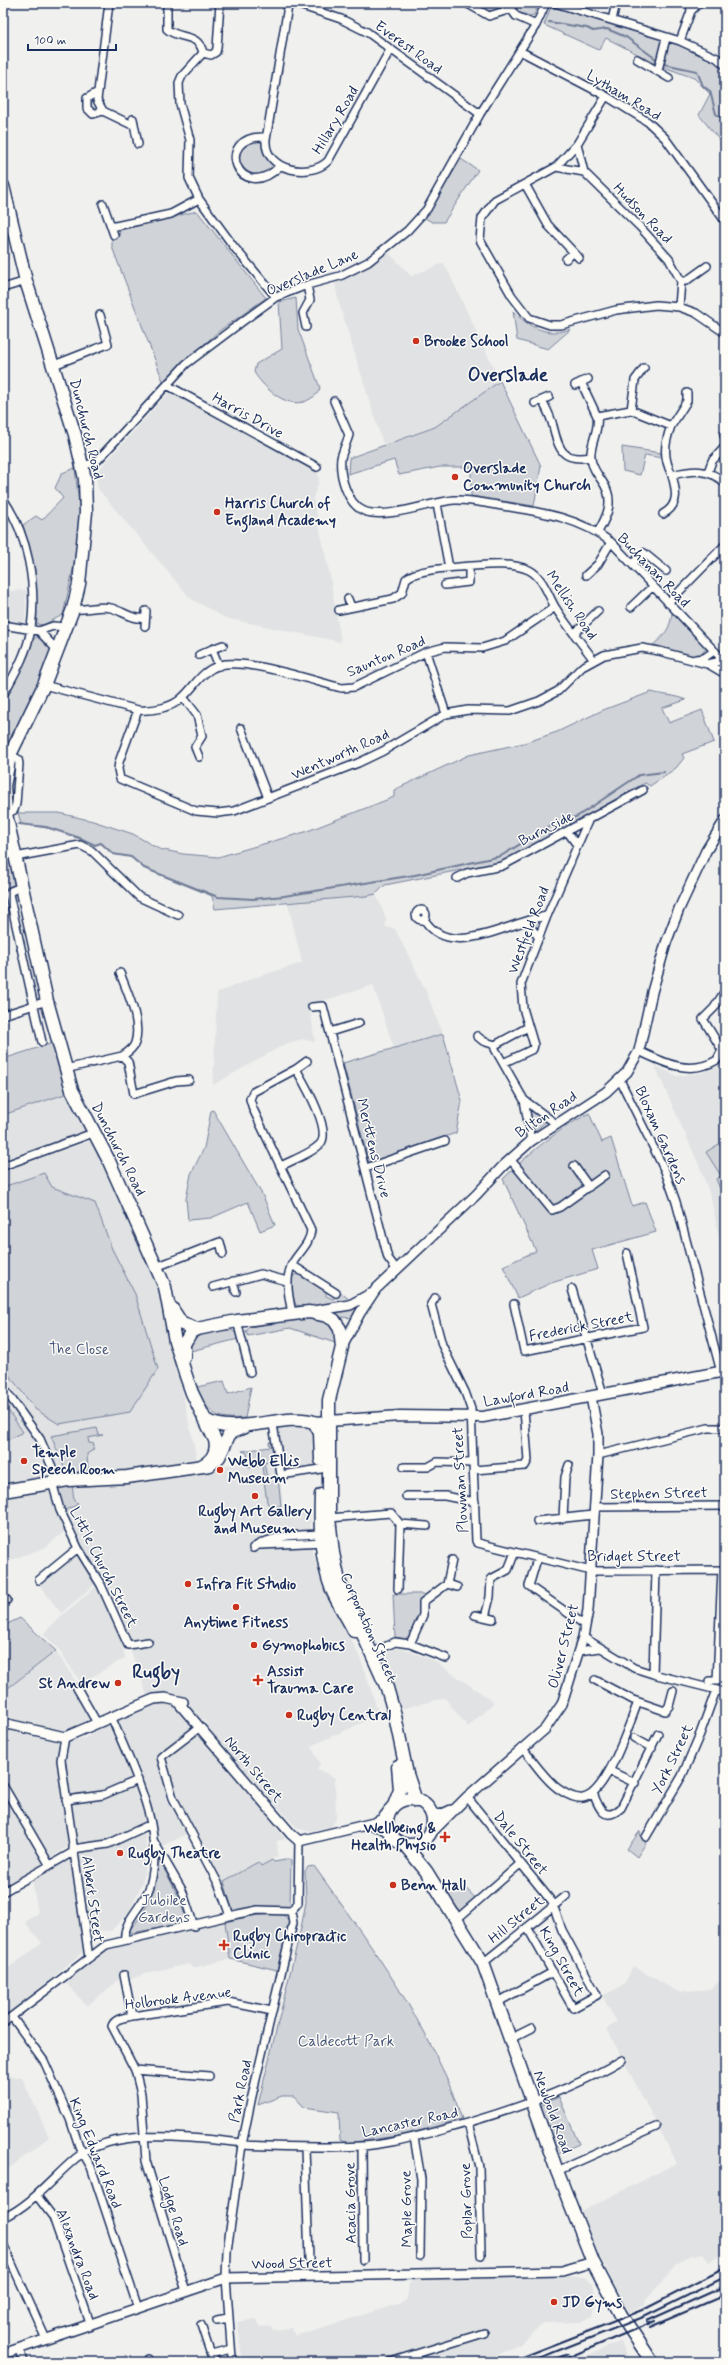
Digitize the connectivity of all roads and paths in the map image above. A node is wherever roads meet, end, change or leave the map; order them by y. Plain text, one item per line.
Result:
1 (109, 3) edge
2 (167, 3) edge
3 (220, 3) edge
4 (292, 3) edge
5 (466, 3) edge
6 (546, 3) edge
7 (555, 3) edge
8 (616, 3) edge
9 (690, 3) edge
10 (699, 3) edge
11 (512, 6) edge
12 (691, 11) junction
13 (612, 20) junction
14 (536, 25) junction
15 (666, 38) junction
16 (680, 41) junction
17 (390, 50) junction
18 (520, 51) junction
19 (203, 53) junction
20 (637, 59) dead end
21 (725, 65) edge
22 (658, 70) junction
23 (669, 78) dead end
24 (96, 93) junction
25 (606, 96) junction
26 (103, 111) junction
27 (480, 114) junction
28 (266, 137) junction
29 (138, 144) dead end
30 (577, 144) junction
31 (280, 166) junction
32 (556, 167) junction
33 (584, 172) junction
34 (525, 184) junction
35 (3, 186) edge
36 (199, 198) junction
37 (5, 202) edge
38 (103, 204) dead end
39 (725, 221) edge
40 (111, 227) junction
41 (114, 236) dead end
42 (573, 253) junction
43 (579, 258) dead end
44 (566, 259) dead end
45 (707, 266) dead end
46 (26, 281) junction
47 (681, 281) junction
48 (307, 285) junction
49 (3, 288) edge
50 (276, 297) junction
51 (679, 307) junction
52 (100, 315) dead end
53 (306, 327) dead end
54 (725, 333) edge
55 (54, 365) junction
56 (640, 370) dead end
57 (581, 382) dead end
58 (167, 385) junction
59 (687, 393) dead end
60 (334, 401) dead end
61 (687, 402) junction
62 (535, 403) dead end
63 (694, 403) dead end
64 (631, 410) junction
65 (597, 416) junction
66 (671, 426) junction
67 (725, 447) edge
68 (591, 457) junction
69 (82, 466) junction
70 (317, 467) dead end
71 (708, 472) junction
72 (672, 475) junction
73 (725, 483) edge
74 (3, 499) edge
75 (437, 504) junction
76 (669, 513) dead end
77 (598, 532) junction
78 (611, 542) junction
79 (725, 545) edge
80 (633, 563) junction
81 (469, 567) junction
82 (449, 568) junction
83 (666, 571) dead end
84 (586, 575) dead end
85 (445, 585) dead end
86 (653, 586) junction
87 (348, 599) dead end
88 (668, 603) junction
89 (351, 607) junction
90 (555, 607) junction
91 (631, 607) dead end
92 (73, 609) junction
93 (339, 610) dead end
94 (598, 611) dead end
95 (3, 625) edge
96 (145, 626) dead end
97 (68, 627) junction
98 (31, 630) junction
99 (39, 631) junction
100 (575, 633) junction
101 (223, 645) dead end
102 (212, 649) junction
103 (58, 651) junction
104 (714, 651) junction
105 (426, 652) junction
106 (199, 655) dead end
107 (724, 658) edge
108 (594, 659) junction
109 (692, 659) junction
110 (707, 664) junction
111 (219, 666) junction
112 (725, 674) edge
113 (44, 685) junction
114 (3, 696) edge
115 (183, 697) junction
116 (138, 710) junction
117 (446, 714) junction
118 (241, 728) dead end
119 (199, 757) dead end
120 (643, 790) dead end
121 (268, 798) junction
122 (725, 820) edge
123 (588, 821) junction
124 (567, 831) junction
125 (577, 845) junction
126 (15, 857) junction
127 (457, 878) dead end
128 (22, 887) junction
129 (178, 915) dead end
130 (547, 916) junction
131 (424, 919) dead end
132 (527, 922) junction
133 (539, 938) junction
134 (120, 973) dead end
135 (725, 991) edge
136 (47, 1001) junction
137 (33, 1005) junction
138 (312, 1007) dead end
139 (3, 1014) edge
140 (359, 1023) dead end
141 (528, 1027) junction
142 (330, 1032) junction
143 (477, 1036) dead end
144 (42, 1043) dead end
145 (495, 1046) junction
146 (639, 1051) junction
147 (122, 1056) junction
148 (722, 1058) edge
149 (307, 1061) dead end
150 (503, 1063) junction
151 (65, 1069) junction
152 (296, 1069) junction
153 (189, 1080) dead end
154 (620, 1080) junction
155 (524, 1100) junction
156 (555, 1123) junction
157 (93, 1133) junction
158 (445, 1141) dead end
159 (531, 1141) junction
160 (510, 1159) junction
161 (3, 1166) edge
162 (281, 1166) junction
163 (574, 1166) dead end
164 (366, 1168) junction
165 (605, 1175) dead end
166 (589, 1187) junction
167 (627, 1253) dead end
168 (223, 1254) dead end
169 (292, 1265) junction
170 (156, 1267) junction
171 (397, 1270) junction
172 (233, 1281) junction
173 (287, 1281) junction
174 (213, 1287) dead end
175 (376, 1289) junction
176 (572, 1289) dead end
177 (236, 1292) dead end
178 (336, 1293) dead end
179 (435, 1298) dead end
180 (170, 1304) junction
181 (514, 1304) dead end
182 (309, 1312) junction
183 (292, 1313) junction
184 (237, 1321) junction
185 (197, 1329) junction
186 (587, 1338) junction
187 (342, 1347) junction
188 (183, 1364) junction
189 (250, 1372) dead end
190 (723, 1372) edge
191 (3, 1387) edge
192 (603, 1394) junction
193 (591, 1397) junction
194 (329, 1400) junction
195 (524, 1410) junction
196 (471, 1418) junction
197 (204, 1419) junction
198 (312, 1421) junction
199 (330, 1422) junction
200 (273, 1424) junction
201 (251, 1425) junction
202 (725, 1428) edge
203 (598, 1455) junction
204 (569, 1465) dead end
205 (201, 1466) junction
206 (474, 1466) junction
207 (404, 1467) dead end
208 (321, 1469) junction
209 (55, 1482) junction
210 (3, 1491) edge
211 (406, 1496) dead end
212 (475, 1502) junction
213 (725, 1506) edge
214 (594, 1511) junction
215 (329, 1518) junction
216 (563, 1519) junction
217 (537, 1521) dead end
218 (400, 1524) junction
219 (427, 1526) dead end
220 (325, 1538) junction
221 (476, 1541) joint
222 (255, 1547) dead end
223 (78, 1548) junction
224 (515, 1552) junction
225 (537, 1559) junction
226 (452, 1560) dead end
227 (656, 1570) junction
228 (723, 1570) edge
229 (591, 1572) junction
230 (39, 1580) dead end
231 (447, 1584) junction
232 (457, 1587) dead end
233 (398, 1589) dead end
234 (475, 1615) dead end
235 (585, 1625) junction
236 (583, 1637) junction
237 (148, 1642) dead end
238 (410, 1644) junction
239 (600, 1648) junction
240 (578, 1651) junction
241 (372, 1653) junction
242 (446, 1658) dead end
243 (653, 1674) junction
244 (595, 1680) dead end
245 (709, 1681) dead end
246 (77, 1688) dead end
247 (716, 1690) junction
248 (673, 1691) dead end
249 (725, 1692) edge
250 (638, 1702) junction
251 (111, 1716) junction
252 (3, 1723) edge
253 (97, 1723) junction
254 (200, 1727) junction
255 (395, 1731) junction
256 (658, 1734) dead end
257 (65, 1737) junction
258 (634, 1738) dead end
259 (652, 1748) junction
260 (523, 1749) junction
261 (610, 1771) junction
262 (138, 1780) junction
263 (636, 1783) junction
264 (4, 1787) dead end
265 (592, 1794) junction
266 (467, 1797) junction
267 (66, 1800) junction
268 (416, 1801) junction
269 (393, 1806) junction
270 (454, 1809) junction
271 (430, 1813) junction
272 (149, 1825) junction
273 (369, 1825) junction
274 (393, 1835) junction
275 (429, 1836) junction
276 (646, 1837) dead end
277 (153, 1840) junction
278 (298, 1841) junction
279 (404, 1844) junction
280 (73, 1850) junction
281 (49, 1864) junction
282 (520, 1864) junction
283 (426, 1871) junction
284 (3, 1892) edge
285 (566, 1896) dead end
286 (554, 1906) junction
287 (291, 1911) junction
288 (230, 1916) junction
289 (457, 1919) junction
290 (194, 1926) junction
291 (527, 1927) junction
292 (125, 1940) junction
293 (89, 1958) junction
294 (483, 1963) junction
295 (553, 1972) junction
296 (124, 1975) dead end
297 (498, 2002) junction
298 (272, 2011) junction
299 (132, 2016) junction
300 (12, 2017) junction
301 (3, 2023) edge
302 (532, 2028) dead end
303 (510, 2039) junction
304 (622, 2060) dead end
305 (135, 2070) junction
306 (209, 2076) dead end
307 (531, 2101) junction
308 (468, 2123) junction
309 (656, 2127) dead end
310 (144, 2137) junction
311 (414, 2137) junction
312 (242, 2144) junction
313 (362, 2146) junction
314 (305, 2148) junction
315 (82, 2154) junction
316 (557, 2171) junction
317 (37, 2196) junction
318 (3, 2218) edge
319 (3, 2244) edge
320 (481, 2255) dead end
321 (420, 2256) dead end
322 (309, 2259) dead end
323 (363, 2260) dead end
324 (593, 2262) junction
325 (226, 2278) junction
326 (186, 2291) junction
327 (138, 2308) junction
328 (228, 2318) junction
329 (218, 2320) dead end
330 (90, 2323) junction
331 (201, 2325) dead end
332 (484, 2333) dead end
333 (46, 2339) junction
334 (19, 2349) junction
335 (231, 2349) junction
336 (3, 2354) edge
337 (211, 2354) junction
338 (23, 2362) edge
339 (216, 2362) edge
340 (230, 2362) edge
341 (390, 2362) edge
342 (652, 2362) edge

1 - 24 street
2 - 19 street
3 - 19 street
4 - 17 street, Everest Road
4 - 28 street
5 - 11 street
6 - 14 street, Overslade Lane
7 - 13 street
8 - 13 street
9 - 12 street
10 - 12 street
11 - 14 street
12 - 16 street
13 - 15 street
14 - 18 street, Overslade Lane
15 - 16 street
15 - 22 street
16 - 21 street
17 - 27 street, Everest Road
17 - 31 street, Hillary Road
18 - 25 street, Lytham Road
18 - 27 street, Overslade Lane
19 - 36 street
20 - 22 street
22 - 23 street
24 - 26 street
24 - 26 street
25 - 30 street
25 - 39 street, Lytham Road
26 - 29 street
27 - 48 street, Overslade Lane
28 - 31 street
28 - 31 street
30 - 32 street
30 - 33 street
32 - 33 street
32 - 34 street
33 - 47 street, Hudson Road
34 - 42 street
34 - 51 street
35 - 37 highway, Dunchurch Road
36 - 40 street
36 - 50 street
37 - 46 highway, Dunchurch Road
38 - 40 street
40 - 41 street
42 - 43 street
42 - 44 street
45 - 47 street
46 - 49 street
46 - 55 highway, Dunchurch Road
47 - 51 street
48 - 50 street, Overslade Lane
48 - 53 street
50 - 58 street, Overslade Lane
51 - 54 street
52 - 55 street
55 - 69 highway, Dunchurch Road
56 - 64 street
57 - 65 street
58 - 69 street, Overslade Lane
58 - 70 street, Harris Drive
59 - 61 street
60 - 75 street, Buchanan Road
61 - 63 street
61 - 66 street
62 - 68 street
64 - 65 street
64 - 66 street
65 - 68 street
66 - 72 street
67 - 71 street
68 - 77 street
69 - 92 highway, Dunchurch Road
71 - 72 street
71 - 73 street
72 - 76 street
74 - 98 street
75 - 77 street, Buchanan Road
75 - 82 street
77 - 78 street, Buchanan Road
78 - 80 street, Buchanan Road
78 - 84 street
79 - 88 street
80 - 83 street
80 - 86 street, Buchanan Road
81 - 82 street, Mellish Road
81 - 85 street
81 - 90 street, Mellish Road
82 - 89 street, Mellish Road
86 - 88 street, Buchanan Road
86 - 91 street
87 - 89 street
88 - 104 street, Buchanan Road
89 - 93 street, Mellish Road
90 - 100 street, Mellish Road
90 - 105 street, Saunton Road
92 - 96 street
92 - 97 highway, Dunchurch Road
94 - 100 street
95 - 98 street
97 - 99 street
97 - 103 highway, Dunchurch Road
98 - 99 street
98 - 114 street
99 - 103 street
100 - 108 street, Mellish Road
101 - 102 street
102 - 106 street
102 - 111 street
103 - 113 highway, Dunchurch Road
104 - 107 street, Buchanan Road
104 - 109 street
105 - 111 street, Saunton Road
105 - 117 street
107 - 110 street
108 - 109 street, Wentworth Road
108 - 117 street, Wentworth Road
109 - 110 street, Wentworth Road
110 - 112 street, Wentworth Road
111 - 115 street, Saunton Road
113 - 116 street
113 - 126 highway, Dunchurch Road
115 - 116 street, Saunton Road
115 - 119 street
116 - 121 street, Wentworth Road
117 - 121 street, Wentworth Road
118 - 121 street
120 - 123 street, Burnside
122 - 146 main road, Bilton Road
123 - 124 street, Burnside
123 - 125 street, Westfield Road
124 - 125 street
124 - 127 street, Burnside
125 - 130 street, Westfield Road
126 - 128 highway, Dunchurch Road
126 - 129 street
128 - 136 highway, Dunchurch Road
128 - 137 street
130 - 132 street
130 - 133 street, Westfield Road
131 - 132 street
132 - 133 street
133 - 141 street, Westfield Road
134 - 147 street
135 - 148 street
136 - 137 street
136 - 151 highway, Dunchurch Road
137 - 139 street
137 - 144 street
138 - 142 street, Merttens Drive
140 - 142 street
141 - 145 street
141 - 150 street, Westfield Road
142 - 164 street, Merttens Drive
143 - 145 street
145 - 150 street
146 - 148 street
146 - 154 main road, Bilton Road
147 - 151 street
147 - 153 street
149 - 152 street
150 - 155 street
151 - 157 highway, Dunchurch Road
152 - 162 street
152 - 162 street
154 - 156 main road, Bilton Road
154 - 190 street, Bloxam Gardens
155 - 156 street
155 - 159 street
156 - 159 main road, Bilton Road
157 - 161 street
157 - 170 highway, Dunchurch Road
158 - 164 street
159 - 160 main road, Bilton Road
160 - 166 street
160 - 171 main road, Bilton Road
162 - 169 street
163 - 166 street
164 - 171 street, Merttens Drive
165 - 166 street
167 - 186 street, Frederick Street
168 - 170 street
169 - 173 street
169 - 178 street
170 - 180 highway, Dunchurch Road
171 - 175 main road, Bilton Road
172 - 173 street
172 - 174 street
172 - 177 street
173 - 183 street
175 - 182 main road
175 - 187 main road, Bilton Road
176 - 186 street
179 - 196 street, Plowman Street
180 - 185 highway
180 - 188 highway, Dunchurch Road
181 - 186 street, Frederick Street
182 - 183 highway
182 - 187 highway
183 - 184 highway
184 - 185 highway
184 - 189 street
185 - 188 highway
186 - 192 street
187 - 194 highway, Bilton Road
188 - 197 highway, Dunchurch Road
190 - 192 main road, Lawford Road
191 - 209 street, Little Church Street
192 - 193 main road, Lawford Road
193 - 195 main road, Lawford Road
193 - 203 main road, Oliver Street
194 - 198 highway, Bilton Road
194 - 199 highway, Bilton Road
195 - 196 main road, Lawford Road
195 - 206 street
196 - 199 main road, Lawford Road
196 - 206 street, Plowman Street
197 - 201 highway
197 - 205 highway, Dunchurch Road
198 - 199 main road, Lawford Road
198 - 200 highway
198 - 208 highway, Corporation Street
199 - 215 highway, Corporation Street
200 - 201 highway
200 - 208 street
201 - 205 highway
202 - 203 street
203 - 214 main road, Oliver Street
204 - 216 street
205 - 209 highway
206 - 207 street
206 - 212 street, Plowman Street
208 - 220 highway, Corporation Street
209 - 210 highway
209 - 223 street, Little Church Street
211 - 212 street
212 - 221 street, Plowman Street
213 - 214 street, Stephen Street
214 - 216 street, Stephen Street
214 - 229 main road, Oliver Street
215 - 218 street
215 - 220 highway, Corporation Street
216 - 217 street, Stephen Street
218 - 219 street
218 - 233 street
220 - 222 street
220 - 241 highway, Corporation Street
220 - 255 highway, Corporation Street
221 - 224 street, Bridget Street
223 - 230 street
223 - 237 street, Little Church Street
224 - 225 street, Bridget Street
224 - 234 street
225 - 229 street, Bridget Street
225 - 235 street
226 - 231 street
227 - 228 street, Bridget Street
227 - 229 street, Bridget Street
227 - 243 street
228 - 245 street
229 - 235 main road, Oliver Street
231 - 232 street
231 - 238 street
235 - 236 main road, Oliver Street
236 - 239 street
236 - 240 main road, Oliver Street
238 - 241 street
238 - 242 street
239 - 240 street
239 - 243 street
240 - 260 main road, Oliver Street
241 - 255 highway, Corporation Street
243 - 247 street
244 - 250 street
246 - 253 street
247 - 249 street
247 - 276 street, York Street
248 - 250 street
250 - 261 street
251 - 253 main road
251 - 254 main road, North Street
251 - 262 street
252 - 257 main road
253 - 257 main road
254 - 278 main road, North Street
254 - 288 street
255 - 268 highway, Corporation Street
255 - 269 highway, Corporation Street
256 - 259 street
257 - 267 street, Albert Street
258 - 259 street
259 - 263 street
260 - 265 street
260 - 266 main road, Oliver Street
261 - 263 street
261 - 265 street
262 - 267 street
262 - 272 street
263 - 265 street
264 - 281 street
266 - 270 main road, Oliver Street
266 - 282 street, Dale Street
267 - 280 street, Albert Street
268 - 269 highway
268 - 271 highway
269 - 273 main road
269 - 274 highway
270 - 271 main road, Oliver Street
270 - 275 main road, Oliver Street
271 - 275 highway
272 - 277 street
272 - 280 street
273 - 274 main road
273 - 278 main road
274 - 279 highway
275 - 279 highway
275 - 283 highway, Newbold Road
277 - 290 street
277 - 292 street
278 - 287 street
279 - 283 highway, Newbold Road
280 - 281 street
280 - 293 street, Albert Street
281 - 284 street
282 - 286 street, Dale Street
282 - 289 street
283 - 289 highway, Newbold Road
285 - 286 street, Hill Street
286 - 291 street, Hill Street
286 - 295 street, King Street
287 - 288 street
287 - 298 street, Park Road
288 - 290 street
289 - 294 highway, Newbold Road
290 - 292 street
291 - 294 street, Hill Street
291 - 295 street, King Street
292 - 293 street
293 - 300 street, Albert Street
294 - 297 highway, Newbold Road
295 - 297 street
296 - 299 street
297 - 303 highway, Newbold Road
298 - 299 street, Holbrook Avenue
298 - 312 street, Park Road
299 - 305 street, Holbrook Avenue
300 - 301 street, Albert Street
300 - 315 street, King Edward Road
302 - 303 street
303 - 307 highway, Newbold Road
304 - 307 street, Lancaster Road
305 - 306 street
305 - 310 street, Holbrook Avenue
307 - 308 street, Lancaster Road
307 - 316 highway, Newbold Road
308 - 311 street, Lancaster Road
308 - 320 street, Poplar Grove
309 - 316 street
310 - 312 street, Lancaster Road
310 - 315 street, Lancaster Road
310 - 326 street, Lodge Road
311 - 313 street, Lancaster Road
311 - 321 street, Maple Grove
312 - 314 street, Lancaster Road
312 - 325 street, Park Road
313 - 314 street, Lancaster Road
313 - 323 street, Acacia Grove
314 - 322 street
315 - 317 street
315 - 327 street, King Edward Road
316 - 324 highway, Newbold Road
317 - 318 street
317 - 330 street, Alexandra Road
319 - 333 street
324 - 325 main road, Wood Street
324 - 342 highway, Newbold Road
325 - 326 main road, Wood Street
325 - 328 street, Park Road
326 - 327 main road, Wood Street
327 - 330 main road, Wood Street
328 - 329 street
328 - 335 street, Park Road
330 - 333 main road, Wood Street
331 - 337 street
332 - 341 street
333 - 334 main road, Wood Street
334 - 336 main road, Wood Street
334 - 338 street
335 - 337 street
335 - 340 street, Park Road
337 - 339 street

